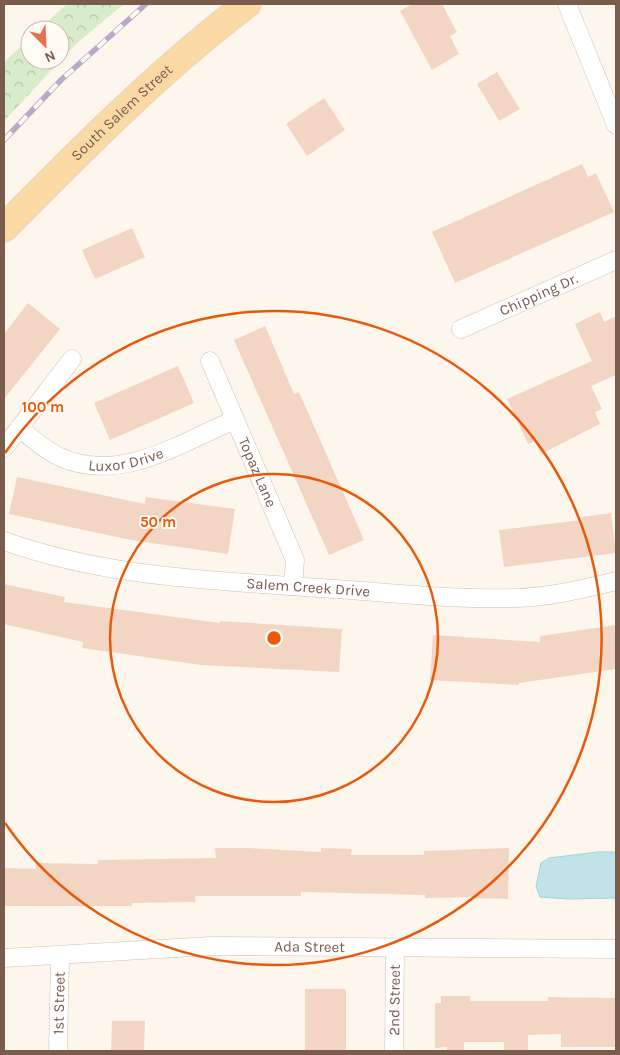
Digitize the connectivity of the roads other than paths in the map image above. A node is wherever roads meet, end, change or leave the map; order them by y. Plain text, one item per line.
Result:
1 (247, 4) edge
2 (567, 4) edge
3 (616, 125) edge
4 (4, 228) edge
5 (616, 260) edge
6 (461, 329) dead end
7 (72, 360) dead end
8 (210, 362) dead end
9 (234, 420) junction
10 (19, 428) junction
11 (4, 448) edge
12 (4, 540) edge
13 (616, 581) edge
14 (293, 586) junction
15 (395, 948) junction
16 (616, 949) edge
17 (60, 956) junction
18 (4, 958) edge
19 (58, 1051) edge
20 (394, 1051) edge

1 - 4 main road, South Salem Street
2 - 3 street
5 - 6 street, Chipping Dr.
7 - 10 street
8 - 9 street, Topaz Lane
9 - 10 street, Luxor Drive
9 - 14 street, Topaz Lane
10 - 11 street
12 - 14 street, Salem Creek Drive
13 - 14 street, Salem Creek Drive
15 - 16 street, Ada Street
15 - 17 street, Ada Street
15 - 20 street, 2nd Street
17 - 18 street, Ada Street
17 - 19 street, 1st Street

